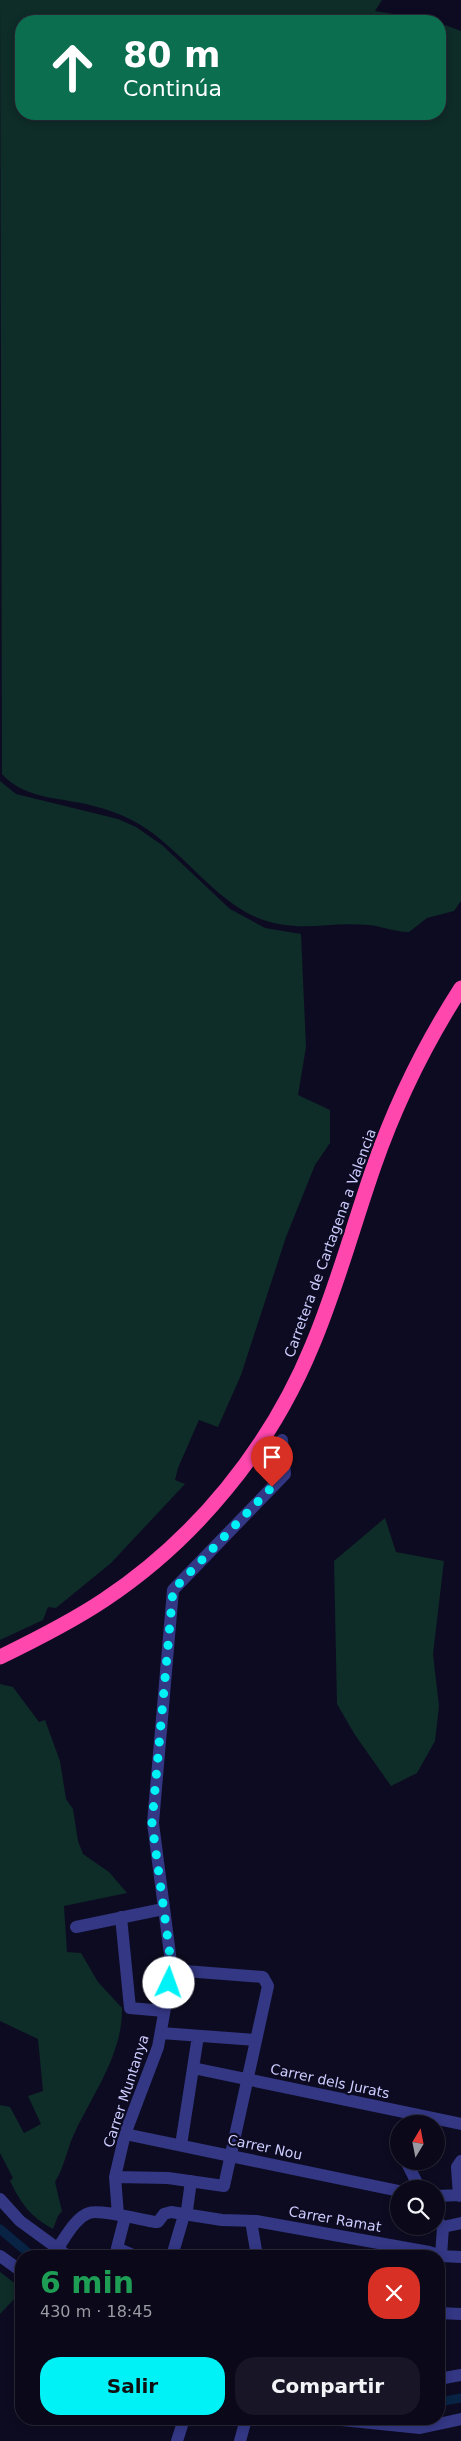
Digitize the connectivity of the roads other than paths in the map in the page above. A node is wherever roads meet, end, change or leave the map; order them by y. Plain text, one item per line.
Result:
1 (461, 988) edge
2 (282, 1440) dead end
3 (0, 1657) edge
4 (163, 1909) junction
5 (121, 1917) junction
6 (76, 1927) dead end
7 (172, 1970) junction
8 (164, 2011) junction
9 (160, 2033) junction
10 (198, 2036) junction
11 (256, 2040) junction
12 (193, 2068) junction
13 (247, 2079) junction
14 (392, 2115) edge
15 (445, 2122) edge
16 (461, 2124) edge
17 (125, 2134) junction
18 (181, 2145) junction
19 (231, 2156) junction
20 (461, 2161) edge
21 (114, 2177) junction
22 (191, 2181) junction
23 (390, 2189) edge
24 (445, 2196) edge
25 (460, 2196) edge
26 (0, 2199) edge
27 (184, 2215) junction
28 (121, 2216) junction
29 (251, 2221) junction
30 (445, 2223) edge
31 (461, 2223) edge
32 (437, 2235) edge
33 (57, 2248) junction
34 (60, 2250) edge
35 (122, 2250) edge
36 (174, 2250) edge
37 (256, 2250) edge
38 (405, 2250) edge
39 (433, 2250) edge
40 (445, 2255) edge
41 (0, 2256) edge
42 (461, 2256) edge
43 (15, 2267) edge
44 (445, 2313) edge
45 (461, 2314) edge
46 (461, 2375) edge
47 (445, 2379) edge
48 (461, 2420) edge
49 (182, 2425) edge
50 (244, 2425) edge
51 (365, 2425) edge
52 (419, 2435) edge
53 (177, 2441) edge
54 (240, 2441) edge

1 - 3 highway, Carretera de Cartagena a Valencia
2 - 4 street, Carrer Muntanya
4 - 5 street
4 - 7 street, Carrer Muntanya
5 - 6 street
5 - 8 street
7 - 8 street, Carrer Muntanya
7 - 11 street
8 - 9 street, Carrer Muntanya
9 - 10 street
9 - 17 street, Carrer Muntanya
10 - 11 street
10 - 12 street
11 - 13 street
12 - 13 street, Carrer dels Jurats
12 - 18 street
13 - 14 street, Carrer dels Jurats
13 - 19 street
15 - 16 street, Carrer dels Jurats
17 - 18 street, Carrer Nou
17 - 21 street, Carrer Muntanya
18 - 19 street, Carrer Nou
19 - 22 street
19 - 23 street, Carrer Nou
20 - 25 street
21 - 22 street
21 - 28 street, Carrer Muntanya
22 - 27 street
24 - 25 street
26 - 33 street
27 - 28 street, Carrer Ramat
27 - 29 street, Carrer Ramat
27 - 36 street
28 - 33 street
28 - 35 street
29 - 37 street
29 - 38 street, Carrer Ramat
30 - 31 street
32 - 39 street
33 - 34 street
40 - 42 street, Carrer Ramat
41 - 43 street
44 - 45 street
46 - 47 street
48 - 52 street
49 - 53 street
50 - 54 street
51 - 52 street

